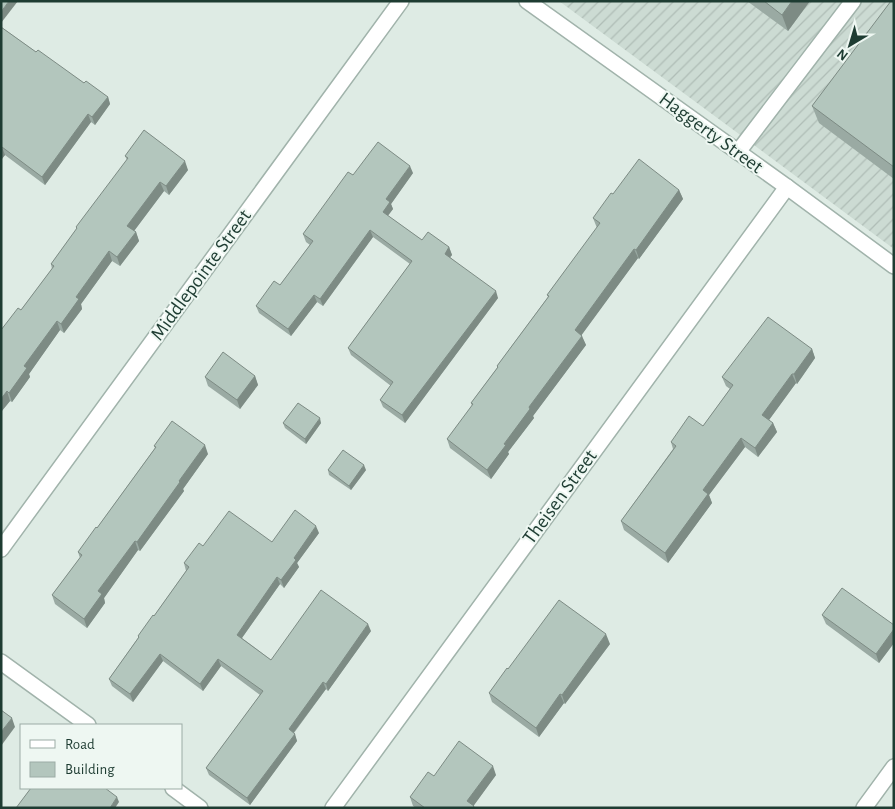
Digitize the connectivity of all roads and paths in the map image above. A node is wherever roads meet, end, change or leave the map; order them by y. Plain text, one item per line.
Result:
1 (401, 1) edge
2 (527, 1) edge
3 (853, 1) edge
4 (738, 152) junction
5 (787, 187) junction
6 (894, 266) edge
7 (1, 549) edge
8 (1, 662) edge
9 (87, 724) edge
10 (894, 767) edge
11 (173, 789) edge
12 (200, 808) edge
13 (333, 808) edge
14 (864, 808) edge

1 - 7 street, Middlepointe Street
2 - 4 street, Haggerty Street
3 - 4 street
4 - 5 street, Haggerty Street
5 - 6 street, Haggerty Street
5 - 13 street, Theisen Street
8 - 9 street
10 - 14 street
11 - 12 street

